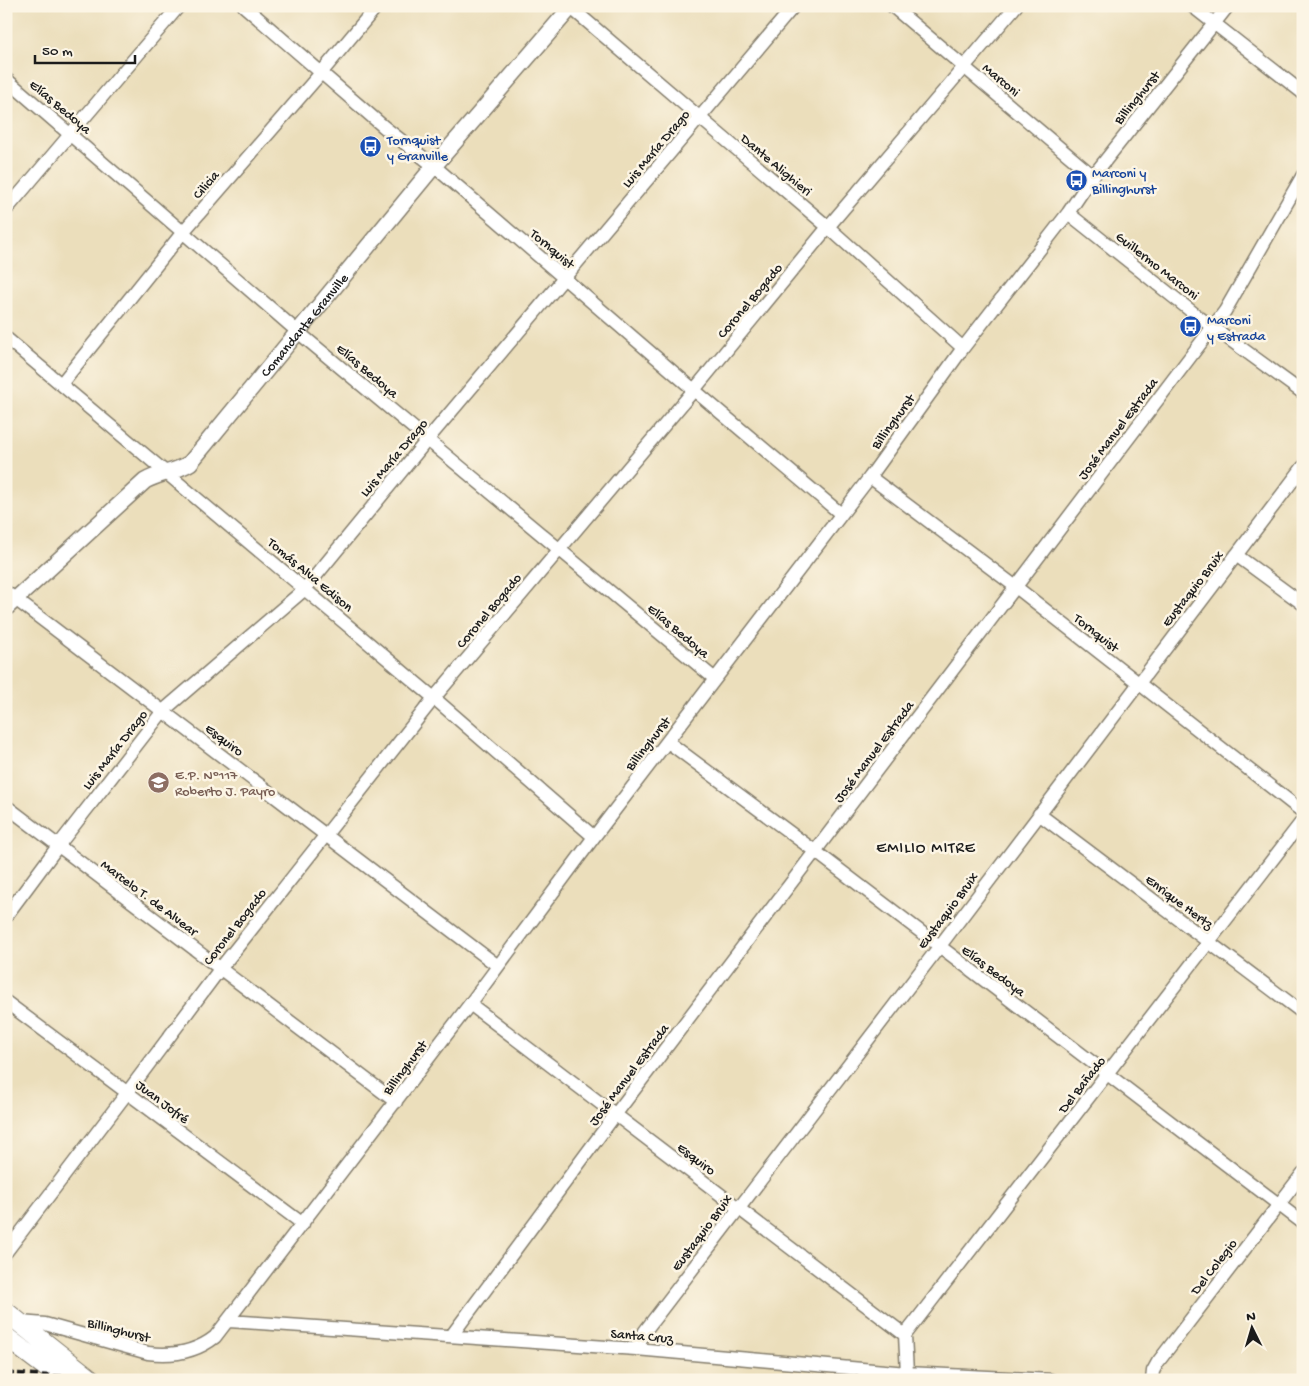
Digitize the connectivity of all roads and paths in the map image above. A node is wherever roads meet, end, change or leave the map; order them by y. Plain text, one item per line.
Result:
1 (179, 6) edge
2 (244, 6) edge
3 (377, 6) edge
4 (794, 6) edge
5 (892, 6) edge
6 (1016, 6) edge
7 (1192, 6) edge
8 (1228, 6) edge
9 (571, 7) edge
10 (1214, 24) junction
11 (965, 68) junction
12 (322, 73) junction
13 (6, 79) edge
14 (1303, 93) edge
15 (700, 118) junction
16 (71, 134) junction
17 (434, 166) junction
18 (1303, 175) edge
19 (1093, 176) junction
20 (6, 210) edge
21 (1068, 213) junction
22 (828, 227) junction
23 (183, 232) junction
24 (565, 278) junction
25 (1212, 326) junction
26 (298, 332) junction
27 (6, 338) edge
28 (963, 348) junction
29 (61, 384) junction
30 (694, 390) junction
31 (1303, 393) edge
32 (428, 439) junction
33 (1303, 467) edge
34 (167, 473) junction
35 (870, 477) junction
36 (842, 514) junction
37 (559, 550) junction
38 (1236, 555) junction
39 (1016, 587) junction
40 (305, 589) junction
41 (9, 599) edge
42 (1303, 604) edge
43 (715, 679) junction
44 (1138, 683) junction
45 (434, 698) junction
46 (163, 711) junction
47 (668, 742) junction
48 (6, 806) edge
49 (1303, 812) edge
50 (1039, 814) junction
51 (1303, 820) edge
52 (326, 834) junction
53 (594, 837) junction
54 (58, 846) junction
55 (816, 852) junction
56 (6, 916) edge
57 (1209, 942) junction
58 (939, 947) junction
59 (498, 966) junction
60 (220, 969) junction
61 (6, 1002) edge
62 (470, 1004) junction
63 (1303, 1013) edge
64 (1107, 1075) junction
65 (128, 1093) junction
66 (396, 1102) junction
67 (616, 1115) junction
68 (1303, 1173) edge
69 (1279, 1205) junction
70 (738, 1208) junction
71 (1303, 1222) edge
72 (303, 1224) junction
73 (6, 1252) edge
74 (13, 1317) edge
75 (229, 1321) junction
76 (452, 1335) junction
77 (905, 1335) junction
78 (6, 1337) edge
79 (636, 1349) junction
80 (907, 1373) junction
81 (63, 1380) edge
82 (92, 1380) edge
83 (1052, 1380) edge
84 (1152, 1380) edge

1 - 16 street
2 - 12 street, Tornquist
3 - 12 street, Cilicia
4 - 15 street, Luis María Drago
5 - 11 street, Marconi
6 - 11 street, Coronel Bogado
7 - 10 street
8 - 10 street, Billinghurst
9 - 15 street, Dante Alighieri
9 - 17 street, Comandante Granville
10 - 14 street
10 - 19 street, Billinghurst
11 - 19 street, Marconi
11 - 22 street, Coronel Bogado
12 - 17 street, Tornquist
12 - 23 street, Cilicia
13 - 16 street, Elías Bedoya
15 - 22 street, Dante Alighieri
15 - 24 street, Luis María Drago
16 - 20 street
16 - 23 street, Elías Bedoya
17 - 24 street, Tornquist
17 - 26 street, Comandante Granville
18 - 25 street, José Manuel Estrada
19 - 21 street, Billinghurst
21 - 25 street, Guillermo Marconi
21 - 28 street, Billinghurst
22 - 28 street, Dante Alighieri
22 - 30 street, Coronel Bogado
23 - 26 street, Elías Bedoya
23 - 29 street, Cilicia
24 - 30 street, Tornquist
24 - 32 street, Luis María Drago
25 - 31 street, Guillermo Marconi
25 - 39 street, José Manuel Estrada
26 - 32 street, Elías Bedoya
26 - 34 street, Comandante Granville
27 - 29 street, Tomás Alva Edison
28 - 35 street, Billinghurst
29 - 34 street, Tomás Alva Edison
30 - 36 street, Tornquist
30 - 37 street, Coronel Bogado
32 - 37 street, Elías Bedoya
32 - 40 street, Luis María Drago
33 - 38 street, Eustaquio Bruix
34 - 40 street, Tomás Alva Edison
34 - 41 street, Comandante Granville
35 - 36 street, Billinghurst
35 - 39 street, Tornquist
36 - 43 street, Billinghurst
37 - 43 street, Elías Bedoya
37 - 45 street, Coronel Bogado
38 - 42 street
38 - 44 street, Eustaquio Bruix
39 - 44 street, Tornquist
39 - 55 street, José Manuel Estrada
40 - 45 street, Tomás Alva Edison
40 - 46 street, Luis María Drago
41 - 46 street, Esquiro
43 - 47 street, Billinghurst
44 - 49 street, Tornquist
44 - 50 street, Eustaquio Bruix
45 - 52 street, Coronel Bogado
45 - 53 street, Tomás Alva Edison
46 - 52 street, Esquiro
46 - 54 street, Luis María Drago
47 - 53 street, Billinghurst
47 - 55 street, Elías Bedoya
48 - 54 street, Marcelo T. de Alvear
50 - 57 street, Enrique Hertz
50 - 58 street, Eustaquio Bruix
51 - 57 street, Del Bañado
52 - 59 street, Esquiro
52 - 60 street, Coronel Bogado
53 - 59 street, Billinghurst
54 - 56 street, Luis María Drago
54 - 60 street, Marcelo T. de Alvear
55 - 58 street, Elías Bedoya
55 - 67 street, José Manuel Estrada
57 - 63 street, Enrique Hertz
57 - 64 street, Del Bañado
58 - 64 street, Elías Bedoya
58 - 70 street, Eustaquio Bruix
59 - 62 street, Billinghurst
60 - 65 street, Coronel Bogado
60 - 66 street, Marcelo T. de Alvear
61 - 65 street, Juan Jofré
62 - 66 street, Billinghurst
62 - 67 street, Esquiro
64 - 69 street, Elías Bedoya
64 - 77 street, Del Bañado
65 - 72 street, Juan Jofré
65 - 73 street, Coronel Bogado
66 - 72 street, Billinghurst
67 - 70 street, Esquiro
67 - 76 street, José Manuel Estrada
68 - 69 street, Del Colegio
69 - 71 street, Elías Bedoya
69 - 84 street, Del Colegio
70 - 77 street, Esquiro
70 - 79 street, Eustaquio Bruix
72 - 75 street, Billinghurst
74 - 75 street, Billinghurst
74 - 82 main road
75 - 76 street, Santa Cruz
76 - 79 street, Santa Cruz
77 - 80 street
78 - 81 main road
79 - 80 street, Santa Cruz
80 - 83 street, Santa Cruz

